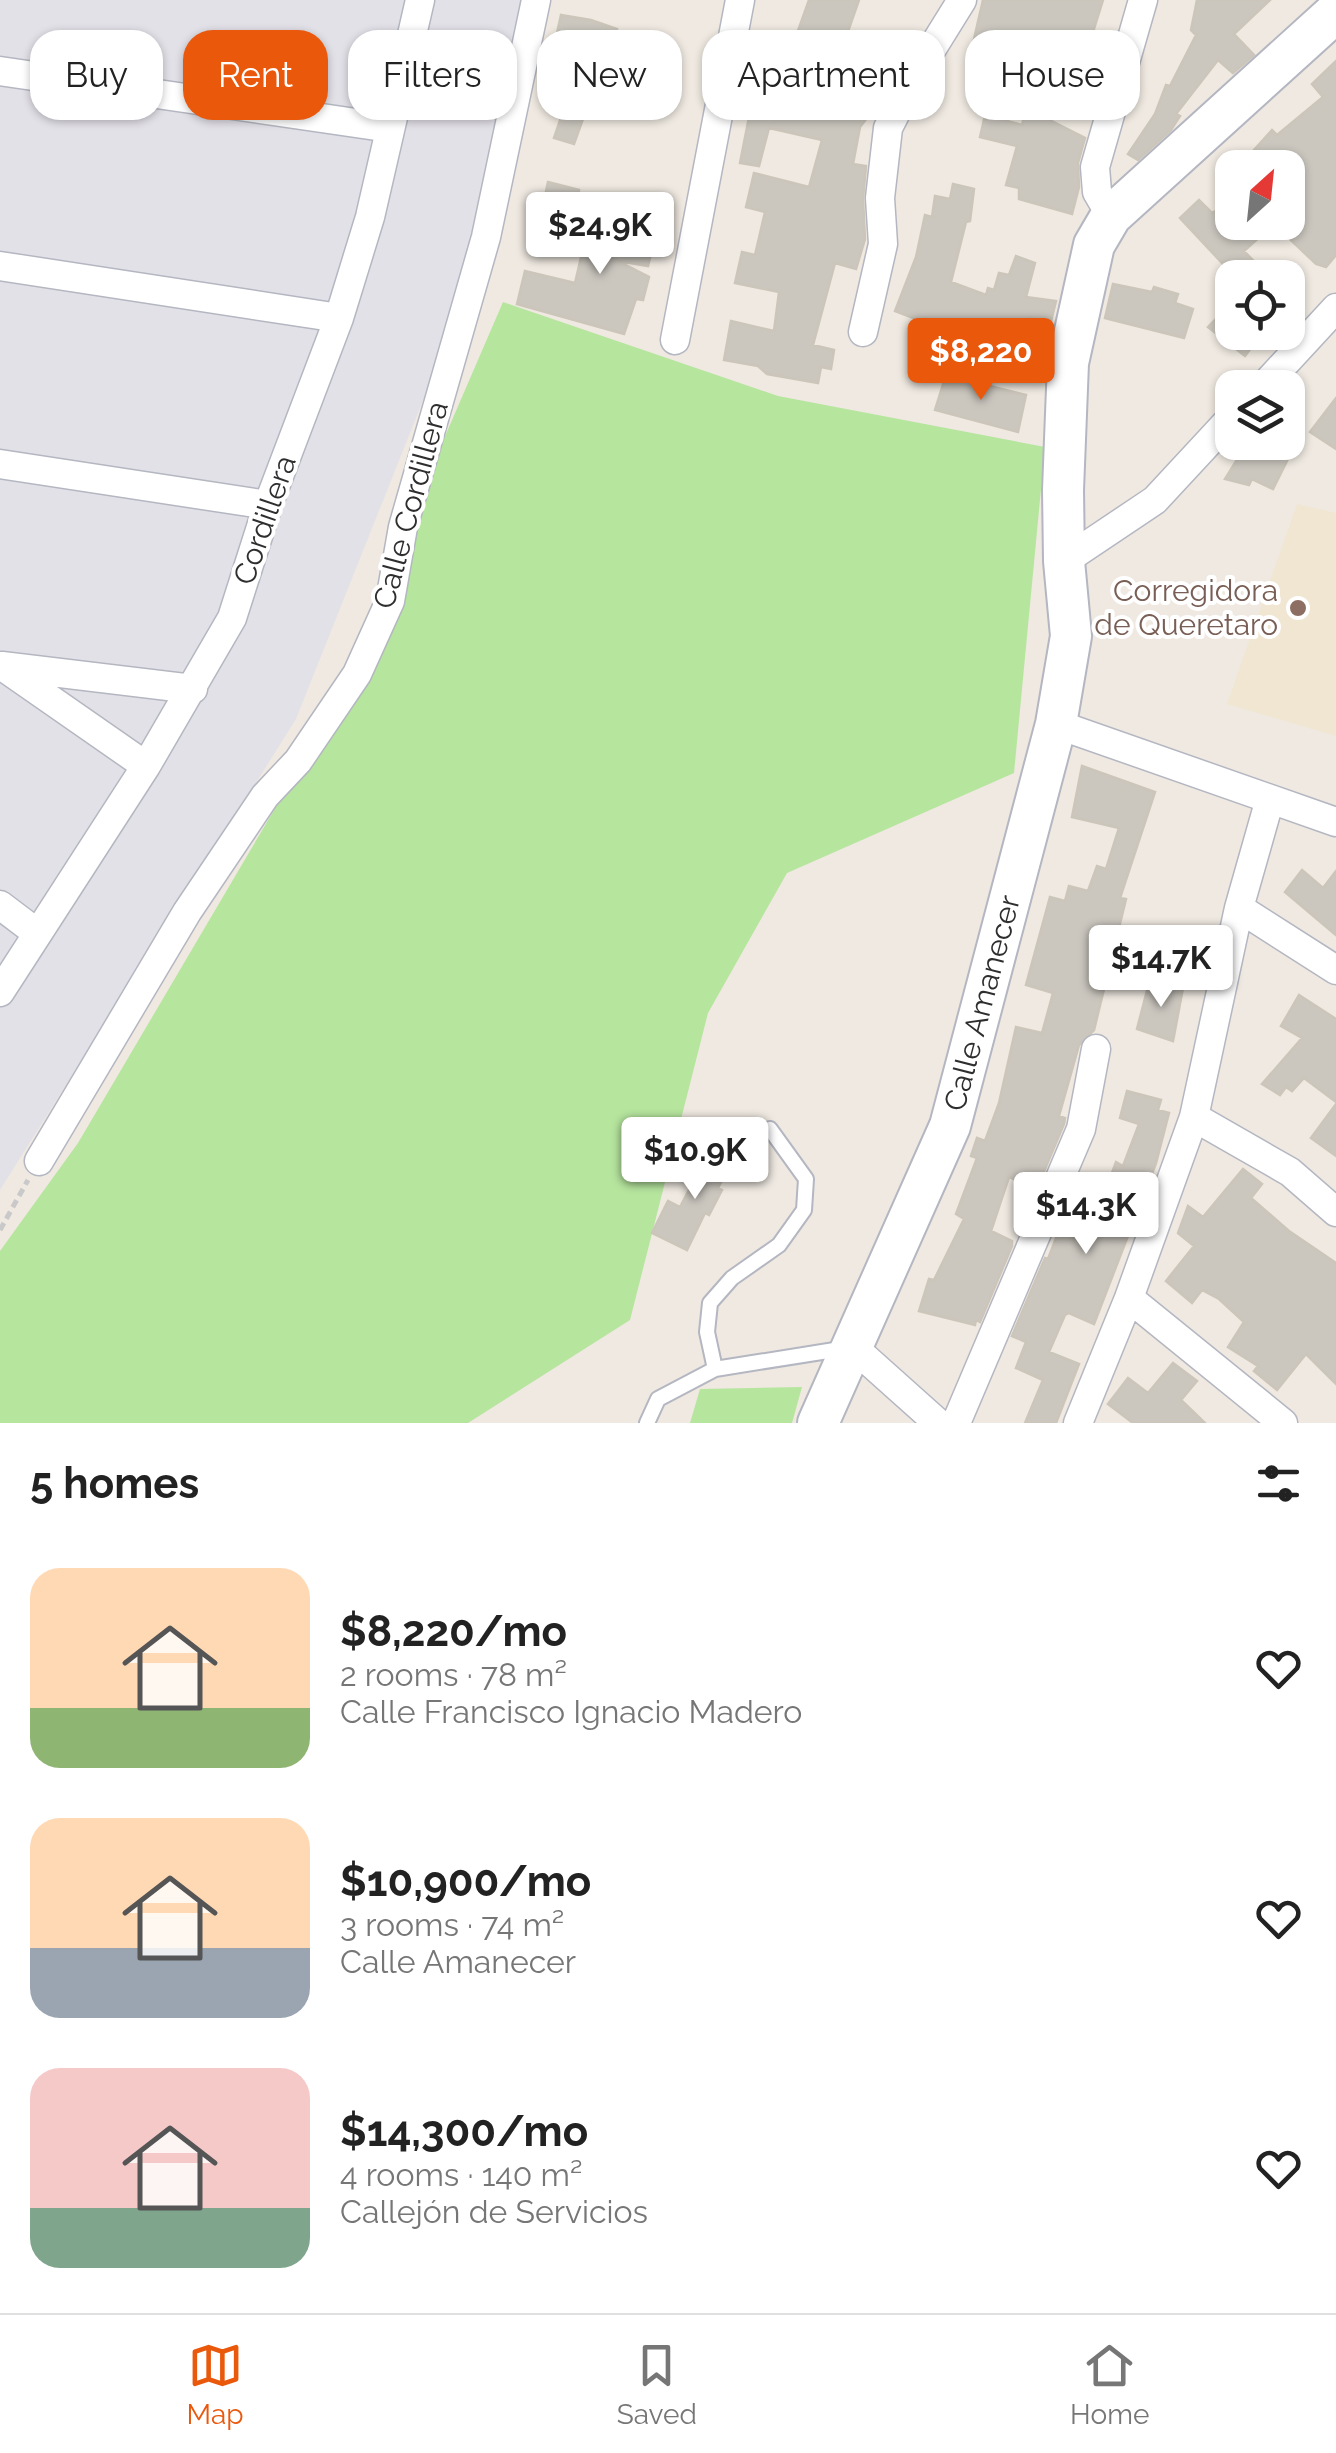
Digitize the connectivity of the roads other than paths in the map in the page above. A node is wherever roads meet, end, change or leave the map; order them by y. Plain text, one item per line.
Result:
1 (420, 0) edge
2 (536, 0) edge
3 (740, 0) edge
4 (962, 0) edge
5 (1143, 0) edge
6 (1336, 12) edge
7 (0, 71) edge
8 (390, 128) junction
9 (1111, 216) junction
10 (0, 266) edge
11 (1336, 308) edge
12 (339, 318) junction
13 (863, 332) dead end
14 (675, 340) dead end
15 (1279, 370) edge
16 (1215, 435) edge
17 (0, 464) edge
18 (268, 505) junction
19 (1064, 562) junction
20 (1, 666) edge
21 (193, 689) junction
22 (1056, 724) junction
23 (146, 766) junction
24 (1270, 799) junction
25 (1336, 822) edge
26 (0, 906) edge
27 (1240, 908) junction
28 (37, 933) junction
29 (1336, 970) edge
30 (0, 992) edge
31 (1096, 1049) dead end
32 (1194, 1117) junction
33 (770, 1130) dead end
34 (39, 1161) road end
35 (1336, 1212) edge
36 (1129, 1298) junction
37 (854, 1347) junction
38 (715, 1369) junction
39 (1088, 1419) edge
40 (647, 1423) edge
41 (818, 1423) edge
42 (938, 1423) edge
43 (956, 1423) edge
44 (1283, 1423) edge

1 - 8 street, Cordillera
2 - 34 street, Calle Cordillera
3 - 14 street
4 - 13 street
5 - 9 street
6 - 9 main road
7 - 8 street
8 - 12 street, Cordillera
9 - 19 main road, Calle Amanecer
10 - 12 street
11 - 15 street
12 - 18 street, Cordillera
16 - 19 street
17 - 18 street
18 - 21 street, Cordillera
19 - 22 main road, Calle Amanecer
20 - 21 street
20 - 23 street
21 - 23 street, Cordillera
22 - 24 street
22 - 37 main road, Calle Amanecer
23 - 28 street, Cordillera
24 - 25 street
24 - 27 street
26 - 28 street
27 - 29 street
27 - 32 street
28 - 30 street, Cordillera
31 - 43 street
32 - 35 street
32 - 36 street
33 - 38 lane
36 - 39 street
36 - 44 street
37 - 38 lane
37 - 41 main road, Calle Amanecer
37 - 42 street
38 - 40 lane

